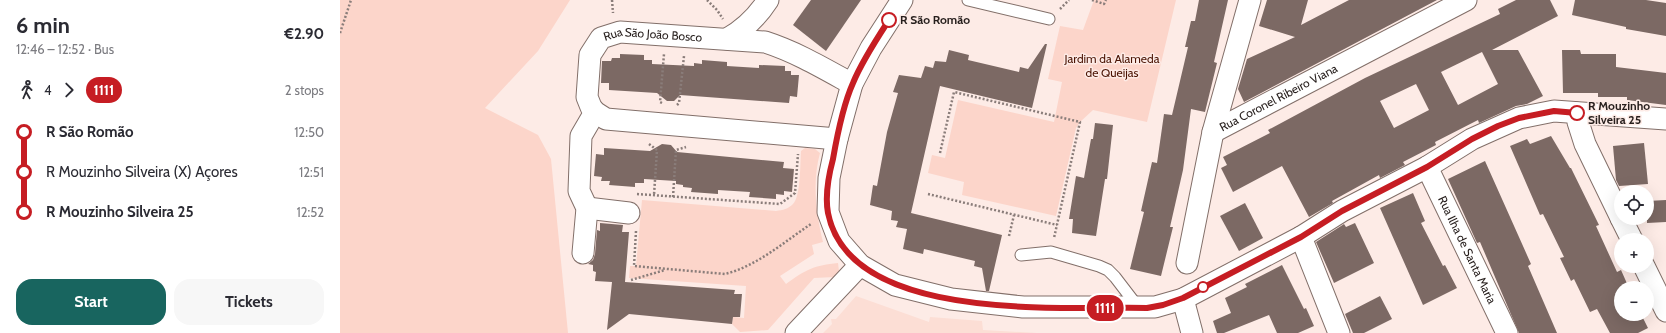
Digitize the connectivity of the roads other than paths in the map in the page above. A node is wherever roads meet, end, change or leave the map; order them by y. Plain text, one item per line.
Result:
1 (768, 0) edge
2 (902, 0) edge
3 (968, 0) edge
4 (1250, 0) edge
5 (1466, 0) edge
6 (1049, 19) dead end
7 (727, 39) junction
8 (852, 84) junction
9 (595, 112) junction
10 (1577, 113) junction
11 (1666, 119) edge
12 (1213, 132) junction
13 (837, 138) junction
14 (1427, 167) junction
15 (630, 203) road end
16 (1614, 204) edge
17 (587, 208) junction
18 (1301, 237) junction
19 (583, 253) dead end
20 (1021, 255) dead end
21 (1187, 263) dead end
22 (860, 265) junction
23 (1647, 273) edge
24 (1183, 298) junction
25 (1138, 308) junction
26 (1666, 311) edge
27 (796, 333) edge
28 (1192, 333) edge
29 (1339, 333) edge
30 (1507, 333) edge

1 - 7 street
2 - 8 street
3 - 6 lane
4 - 12 street, Rua Coronel Ribeiro Viana
5 - 12 street, Rua Coronel Ribeiro Viana
7 - 8 street, Rua São João Bosco
7 - 9 street, Rua São João Bosco
8 - 13 street
9 - 13 street
9 - 17 street
10 - 11 street
10 - 14 street
10 - 16 street
12 - 21 street
13 - 22 street
14 - 18 street
14 - 30 street, Rua Ilha de Santa Maria
15 - 17 street
17 - 19 street
18 - 24 street
18 - 29 street
20 - 25 lane
22 - 25 street
22 - 27 street
23 - 26 street
24 - 25 street
24 - 28 street

